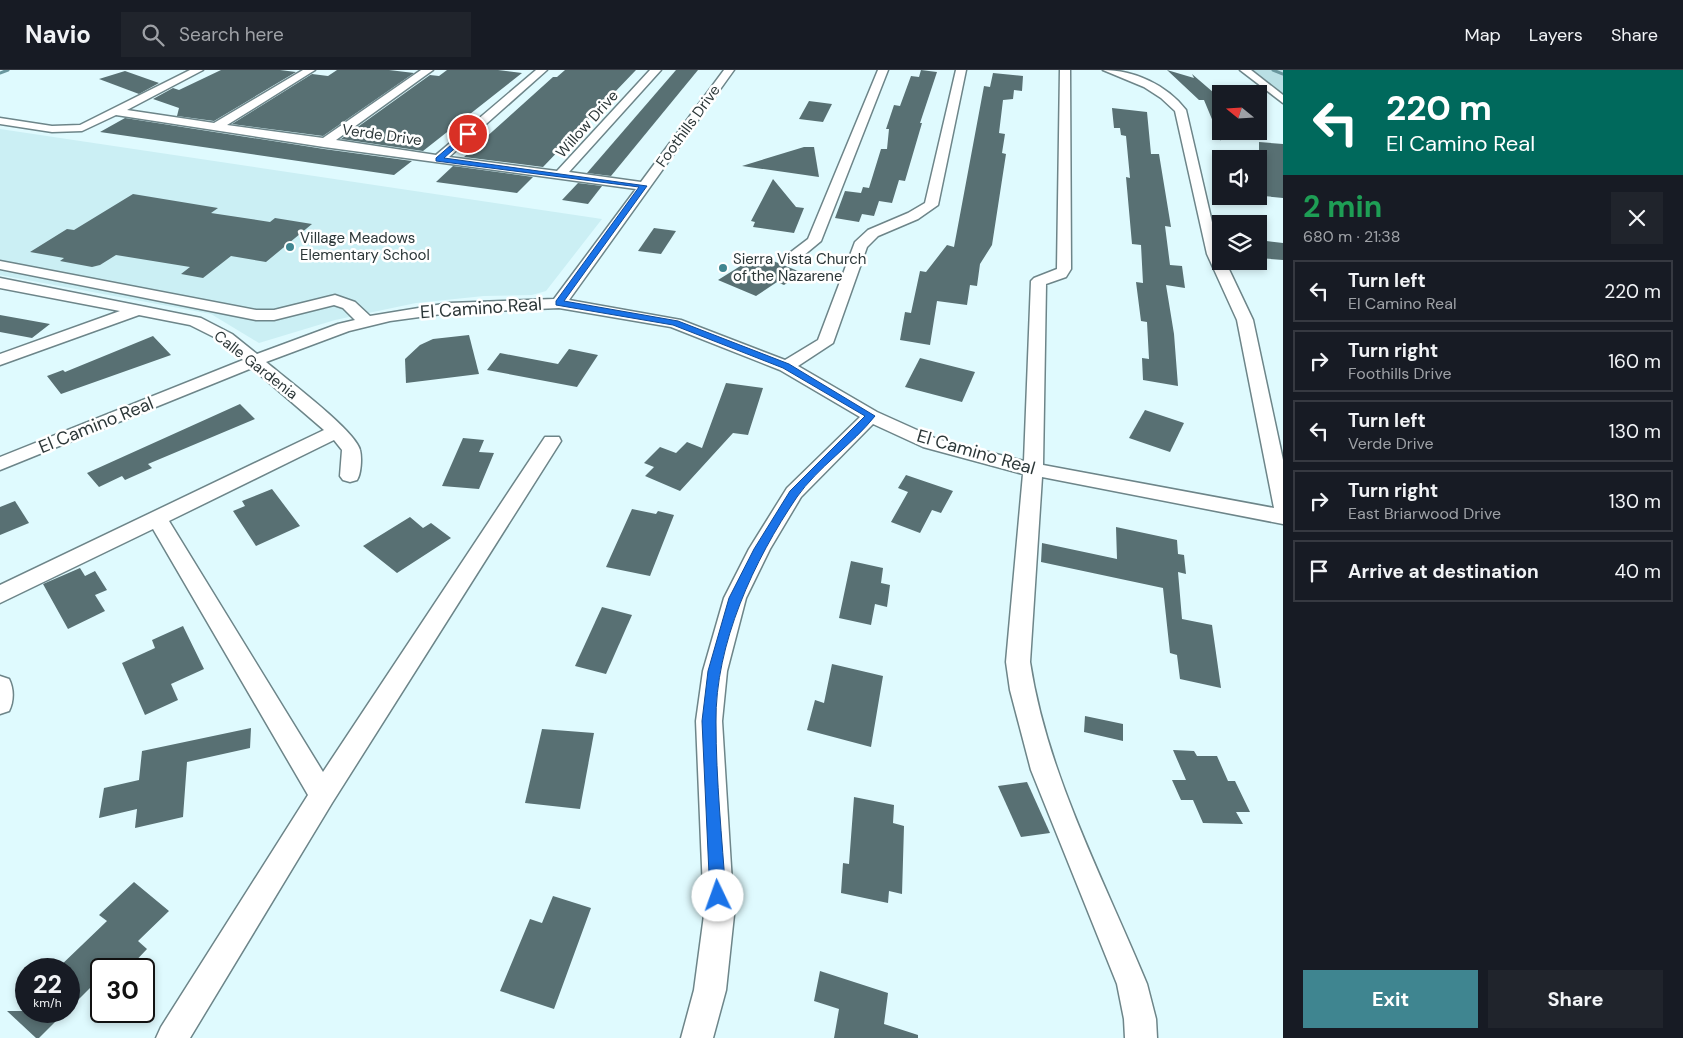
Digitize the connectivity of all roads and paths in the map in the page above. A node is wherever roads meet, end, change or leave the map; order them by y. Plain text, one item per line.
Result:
1 (198, 70) edge
2 (310, 70) edge
3 (428, 70) edge
4 (542, 70) edge
5 (656, 70) edge
6 (729, 70) edge
7 (883, 70) edge
8 (961, 70) edge
9 (1065, 70) edge
10 (1108, 70) edge
11 (1245, 70) edge
12 (1283, 100) edge
13 (117, 112) junction
14 (0, 122) edge
15 (215, 127) junction
16 (324, 143) junction
17 (438, 159) junction
18 (560, 175) junction
19 (644, 186) junction
20 (792, 258) dead end
21 (0, 265) edge
22 (0, 283) edge
23 (559, 303) junction
24 (139, 310) junction
25 (367, 322) junction
26 (0, 360) edge
27 (254, 361) junction
28 (786, 366) junction
29 (871, 416) junction
30 (337, 431) junction
31 (552, 442) dead end
32 (0, 464) edge
33 (1032, 469) junction
34 (350, 476) dead end
35 (1283, 507) edge
36 (1283, 517) edge
37 (157, 519) junction
38 (0, 595) edge
39 (0, 686) edge
40 (0, 704) edge
41 (323, 795) junction
42 (172, 1038) edge
43 (697, 1038) edge
44 (1141, 1038) edge

1 - 13 street
2 - 15 street
3 - 16 street
4 - 17 street
5 - 18 street, Willow Drive
6 - 19 street, Foothills Drive
7 - 20 street
8 - 28 street
9 - 33 street
10 - 35 street
11 - 12 street
13 - 14 street
13 - 15 street, Verde Drive
15 - 16 street, Verde Drive
16 - 17 street, Verde Drive
17 - 18 street, Verde Drive
18 - 19 street, Verde Drive
19 - 23 street, Foothills Drive
21 - 25 street
22 - 24 street, Calle Gardenia
23 - 25 street, El Camino Real
23 - 28 street, El Camino Real
24 - 26 street
24 - 27 street, Calle Gardenia
25 - 27 street, El Camino Real
27 - 30 street, Calle Gardenia
27 - 32 street, El Camino Real
28 - 29 street, El Camino Real
29 - 33 street, El Camino Real
29 - 43 street
30 - 34 street, Calle Gardenia
30 - 37 street
31 - 41 street
33 - 36 street, El Camino Real
33 - 44 street
37 - 38 street
37 - 41 street
39 - 40 street
41 - 42 street

